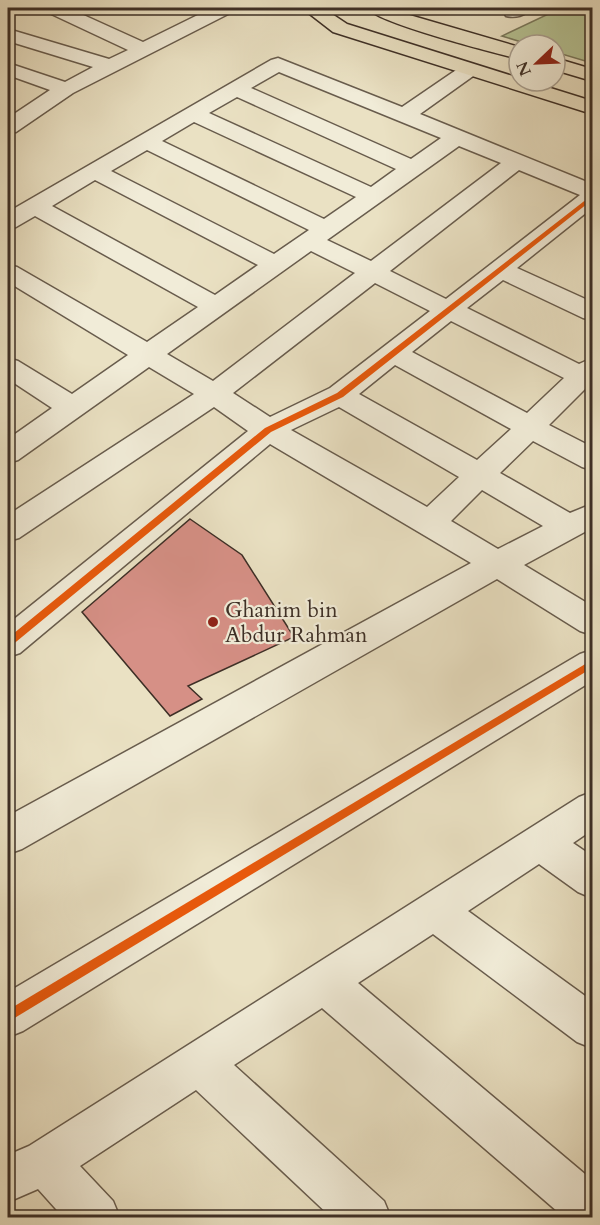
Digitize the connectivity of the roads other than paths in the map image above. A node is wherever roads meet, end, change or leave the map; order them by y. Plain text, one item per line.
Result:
1 (225, 8) edge
2 (311, 8) edge
3 (376, 8) edge
4 (66, 10) edge
5 (12, 37) edge
6 (142, 50) junction
7 (507, 50) edge
8 (110, 66) junction
9 (567, 68) edge
10 (8, 69) edge
11 (469, 70) junction
12 (592, 75) edge
13 (66, 89) junction
14 (236, 89) junction
15 (592, 108) edge
16 (193, 114) junction
17 (405, 115) junction
18 (8, 128) edge
19 (457, 137) junction
20 (146, 141) junction
21 (517, 161) junction
22 (412, 168) junction
23 (94, 171) junction
24 (592, 192) edge
25 (373, 196) junction
26 (592, 197) edge
27 (35, 206) junction
28 (8, 222) edge
29 (318, 235) junction
30 (277, 265) junction
31 (500, 270) junction
32 (8, 272) edge
33 (372, 272) junction
34 (217, 307) junction
35 (448, 310) junction
36 (592, 312) edge
37 (393, 353) junction
38 (149, 355) junction
39 (8, 367) edge
40 (589, 374) edge
41 (214, 394) junction
42 (340, 395) junction
43 (73, 408) junction
44 (530, 427) junction
45 (268, 430) junction
46 (8, 453) edge
47 (592, 460) edge
48 (480, 475) junction
49 (581, 521) edge
50 (430, 523) junction
51 (8, 530) edge
52 (497, 564) junction
53 (592, 622) edge
54 (8, 643) edge
55 (592, 664) edge
56 (592, 809) edge
57 (8, 836) edge
58 (541, 843) junction
59 (592, 879) edge
60 (435, 910) junction
61 (324, 982) junction
62 (8, 1016) edge
63 (592, 1027) edge
64 (200, 1063) junction
65 (26, 1171) edge
66 (592, 1210) edge
67 (96, 1218) edge
68 (367, 1218) edge

1 - 6 street
2 - 11 main road
3 - 7 main road
4 - 5 street
4 - 6 street
5 - 8 street
6 - 8 street
8 - 13 street
9 - 12 main road
10 - 13 street
11 - 15 main road
11 - 17 street
13 - 18 street
14 - 16 street
14 - 17 street
14 - 22 street
16 - 20 street
16 - 25 street
17 - 19 street
19 - 21 street
19 - 22 street
20 - 23 street
20 - 29 street
21 - 24 street
21 - 33 street
22 - 25 street
23 - 27 street
23 - 30 street
25 - 29 street
26 - 31 street
27 - 28 street
27 - 34 street
29 - 30 street
29 - 33 street
30 - 34 street
31 - 35 street
31 - 36 street
32 - 38 street
33 - 35 street
33 - 41 street
34 - 38 street
35 - 37 street
35 - 40 street
37 - 42 street
37 - 44 street
38 - 41 street
38 - 43 street
39 - 43 street
40 - 44 street
41 - 45 street
41 - 51 street
42 - 45 street
42 - 48 street
43 - 46 street
44 - 47 street
44 - 48 street
45 - 50 street
45 - 54 street
48 - 49 street
48 - 50 street
49 - 52 street
50 - 52 street
52 - 53 street
52 - 57 street
55 - 62 street
56 - 58 street
58 - 59 street
58 - 60 street
60 - 61 street
60 - 63 street
61 - 64 street
61 - 66 street
64 - 65 street
64 - 68 street
65 - 67 street

